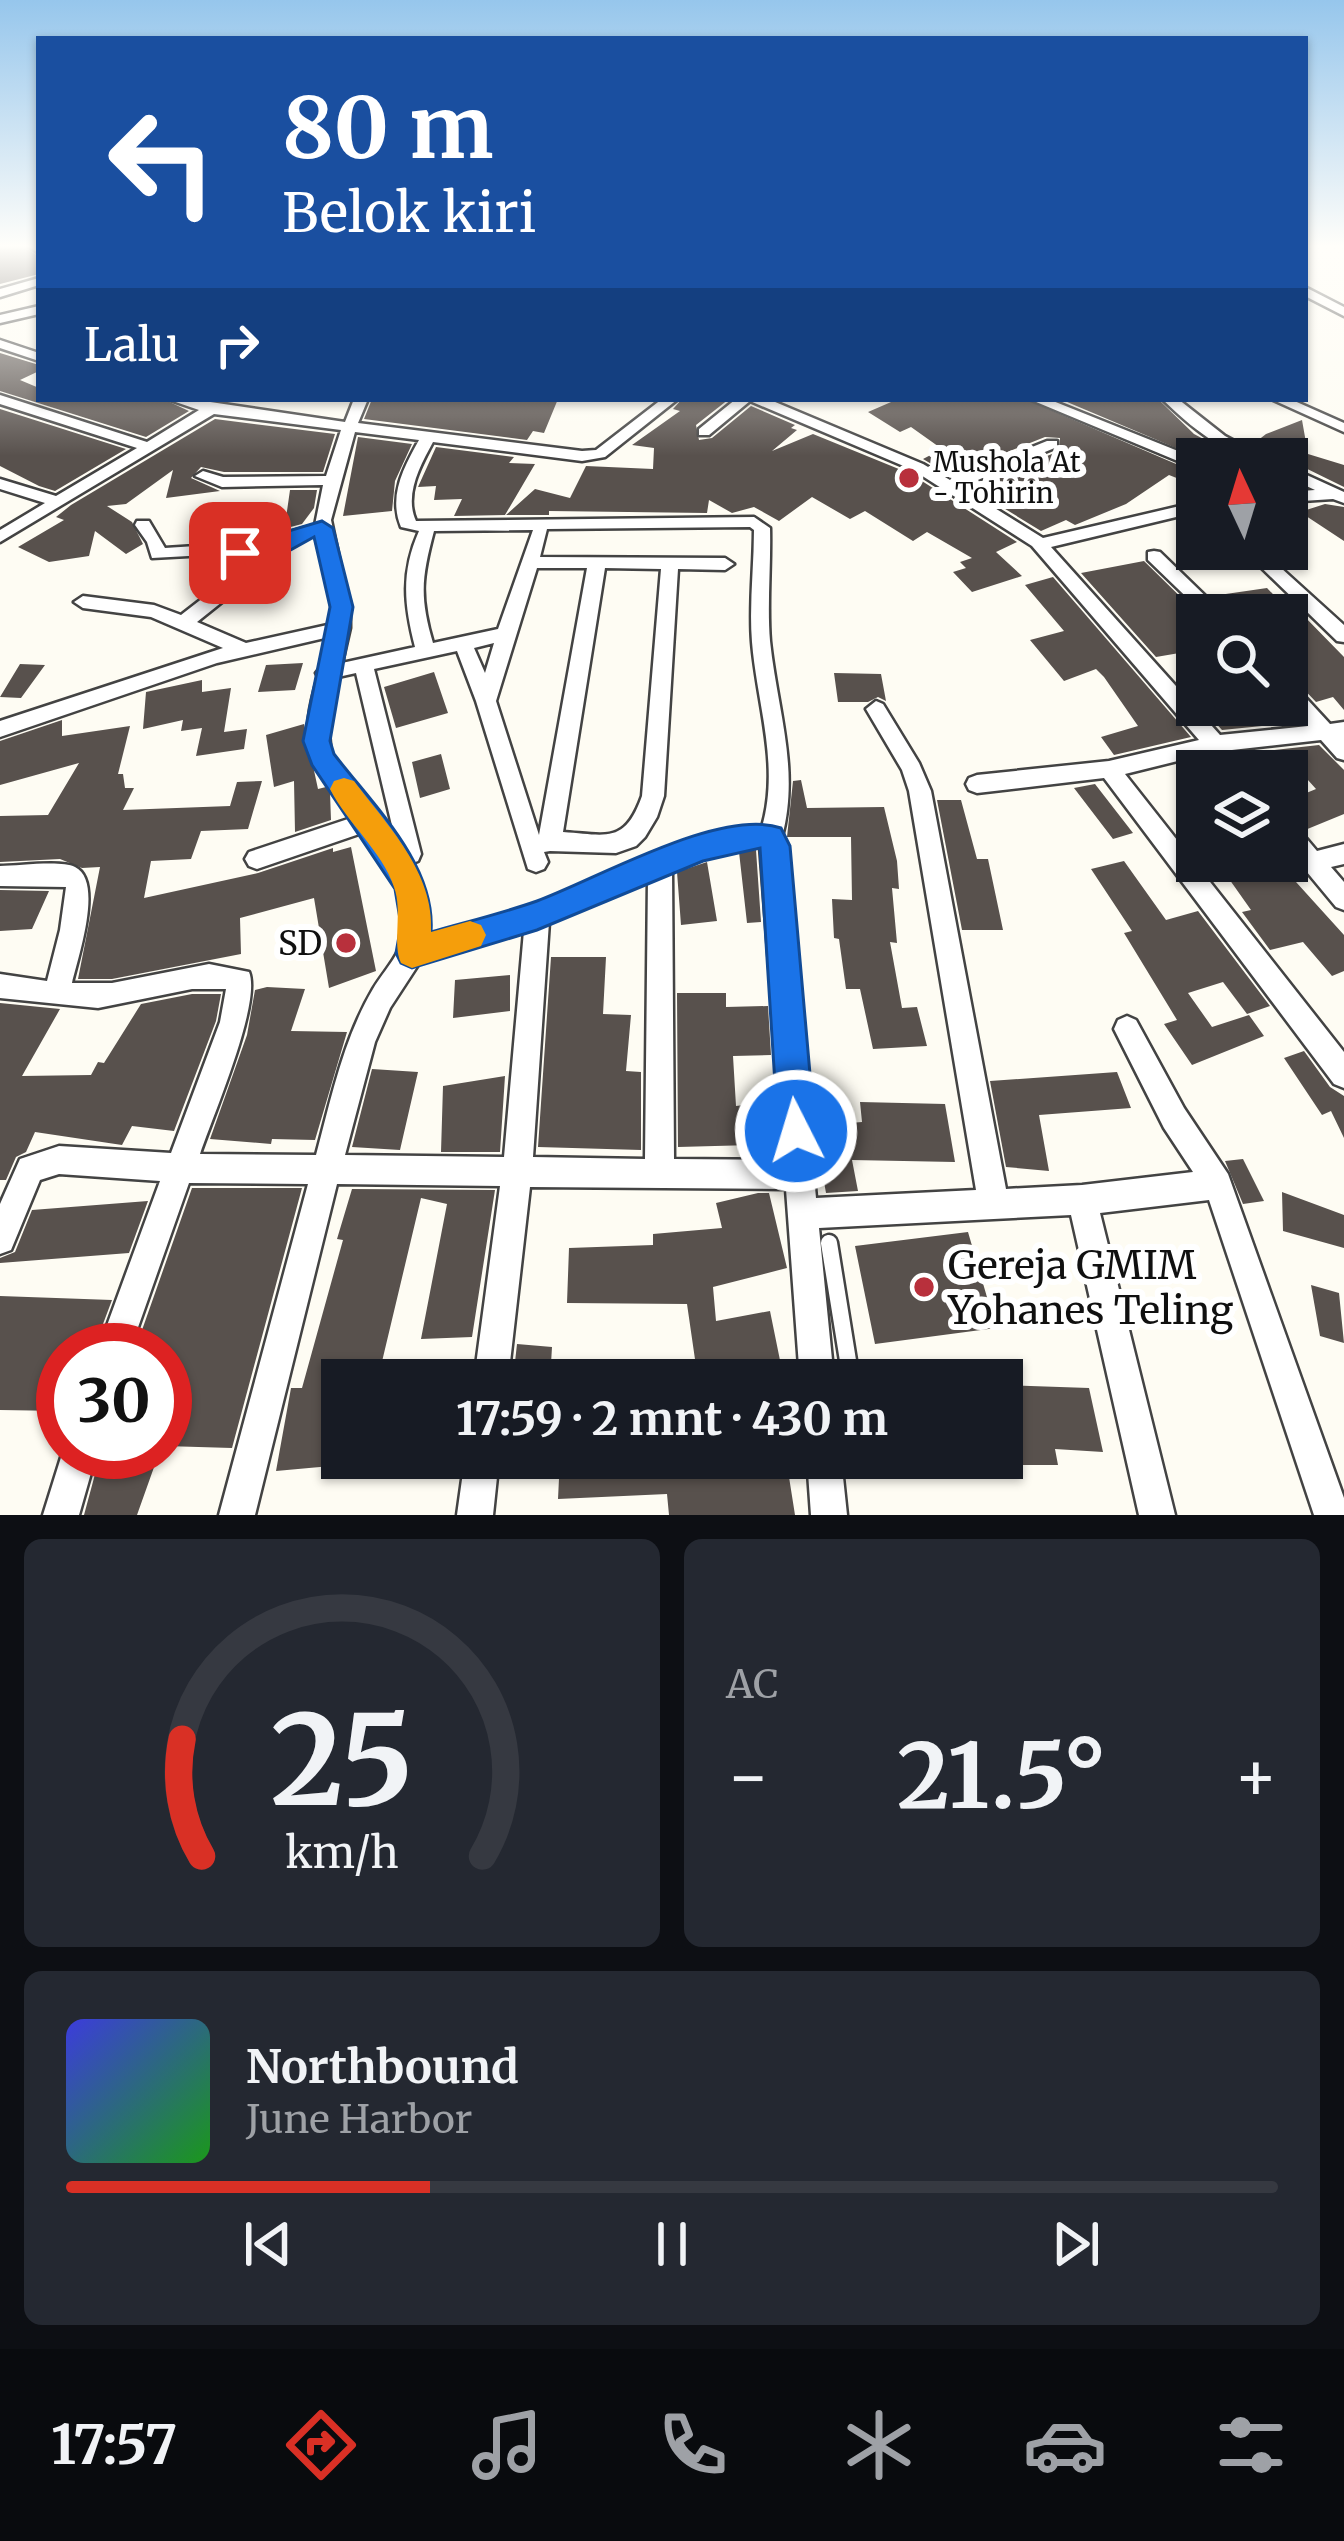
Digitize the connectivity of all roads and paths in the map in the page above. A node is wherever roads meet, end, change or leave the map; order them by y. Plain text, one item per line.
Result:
1 (0, 344) edge
2 (36, 356) edge
3 (0, 399) edge
4 (184, 402) edge
5 (227, 402) edge
6 (360, 402) edge
7 (666, 402) edge
8 (741, 402) edge
9 (764, 402) edge
10 (1043, 402) edge
11 (1172, 402) edge
12 (1285, 402) edge
13 (210, 410) junction
14 (349, 428) junction
15 (1344, 428) edge
16 (704, 432) dead end
17 (428, 436) junction
18 (1219, 438) edge
19 (1052, 444) dead end
20 (149, 447) junction
21 (1176, 456) edge
22 (203, 476) dead end
23 (335, 481) junction
24 (1308, 481) edge
25 (0, 484) edge
26 (950, 486) junction
27 (1339, 496) edge
28 (1308, 497) edge
29 (58, 502) junction
30 (1176, 512) edge
31 (143, 525) dead end
32 (322, 528) junction
33 (427, 532) dead end
34 (540, 532) dead end
35 (0, 538) edge
36 (1040, 544) junction
37 (1154, 556) dead end
38 (258, 561) junction
39 (530, 562) junction
40 (597, 562) junction
41 (670, 564) junction
42 (724, 564) dead end
43 (1273, 570) edge
44 (1194, 594) edge
45 (82, 602) dead end
46 (185, 622) junction
47 (341, 628) junction
48 (506, 634) junction
49 (1344, 636) edge
50 (463, 644) junction
51 (243, 649) junction
52 (426, 651) junction
53 (364, 666) junction
54 (326, 673) junction
55 (486, 701) junction
56 (876, 709) dead end
57 (1308, 709) edge
58 (0, 729) edge
59 (1334, 732) edge
60 (1215, 744) junction
61 (1220, 750) edge
62 (1344, 752) edge
63 (1109, 769) junction
64 (977, 784) dead end
65 (369, 821) junction
66 (770, 837) junction
67 (539, 850) junction
68 (410, 854) dead end
69 (1344, 854) edge
70 (1308, 858) edge
71 (257, 859) dead end
72 (1311, 862) junction
73 (660, 865) junction
74 (0, 876) edge
75 (1344, 899) edge
76 (537, 916) junction
77 (412, 953) junction
78 (0, 986) edge
79 (56, 994) junction
80 (1127, 1029) dead end
81 (1344, 1074) edge
82 (178, 1168) junction
83 (326, 1171) junction
84 (517, 1172) junction
85 (659, 1173) junction
86 (800, 1175) junction
87 (1218, 1184) junction
88 (1082, 1199) junction
89 (993, 1202) junction
90 (802, 1214) junction
91 (0, 1239) edge
92 (829, 1243) dead end
93 (123, 1323) edge
94 (494, 1359) edge
95 (815, 1359) edge
96 (848, 1359) edge
97 (72, 1479) edge
98 (479, 1479) edge
99 (826, 1479) edge
100 (61, 1515) edge
101 (237, 1515) edge
102 (475, 1515) edge
103 (829, 1515) edge
104 (1157, 1515) edge
105 (1332, 1515) edge

1 - 2 street
3 - 20 street
4 - 13 street
5 - 13 street
6 - 14 street
7 - 17 street
8 - 16 street
9 - 26 street
10 - 21 street
11 - 18 street
12 - 15 street
13 - 14 street
13 - 20 street
14 - 17 street
14 - 23 street
17 - 66 street
19 - 26 street
20 - 29 street
22 - 23 street
23 - 32 street
24 - 27 street
25 - 29 street
26 - 36 street
27 - 28 street
29 - 35 street
30 - 36 street
31 - 38 street
32 - 38 street
32 - 47 street
33 - 52 street
34 - 39 street
36 - 60 street
37 - 44 street
38 - 46 street
39 - 40 street
39 - 48 street
40 - 41 street
40 - 67 street
41 - 42 street
41 - 67 street
43 - 49 street
45 - 46 street
46 - 51 street
47 - 51 street
47 - 54 street
48 - 50 street
48 - 55 street
50 - 52 street
50 - 55 street
51 - 58 street
52 - 53 street
53 - 54 street
53 - 68 street
54 - 65 street
55 - 67 street
56 - 89 street
57 - 59 street
59 - 60 street
59 - 62 street
60 - 61 street
60 - 63 street
63 - 64 street
63 - 81 street
65 - 71 street
65 - 77 street
66 - 73 street
66 - 86 street
69 - 72 street
70 - 72 street
72 - 75 street
73 - 76 street
73 - 85 street
74 - 79 street
76 - 77 street
76 - 84 street
77 - 83 street
78 - 79 street
79 - 82 street
80 - 87 street
82 - 83 street
82 - 91 street
82 - 93 street
83 - 84 street
83 - 101 street
84 - 85 street
84 - 94 street
85 - 86 street
86 - 90 street
87 - 88 street
87 - 105 street
88 - 89 street
88 - 104 street
89 - 90 street
90 - 95 street
92 - 96 lane
97 - 100 street
98 - 102 street
99 - 103 street

